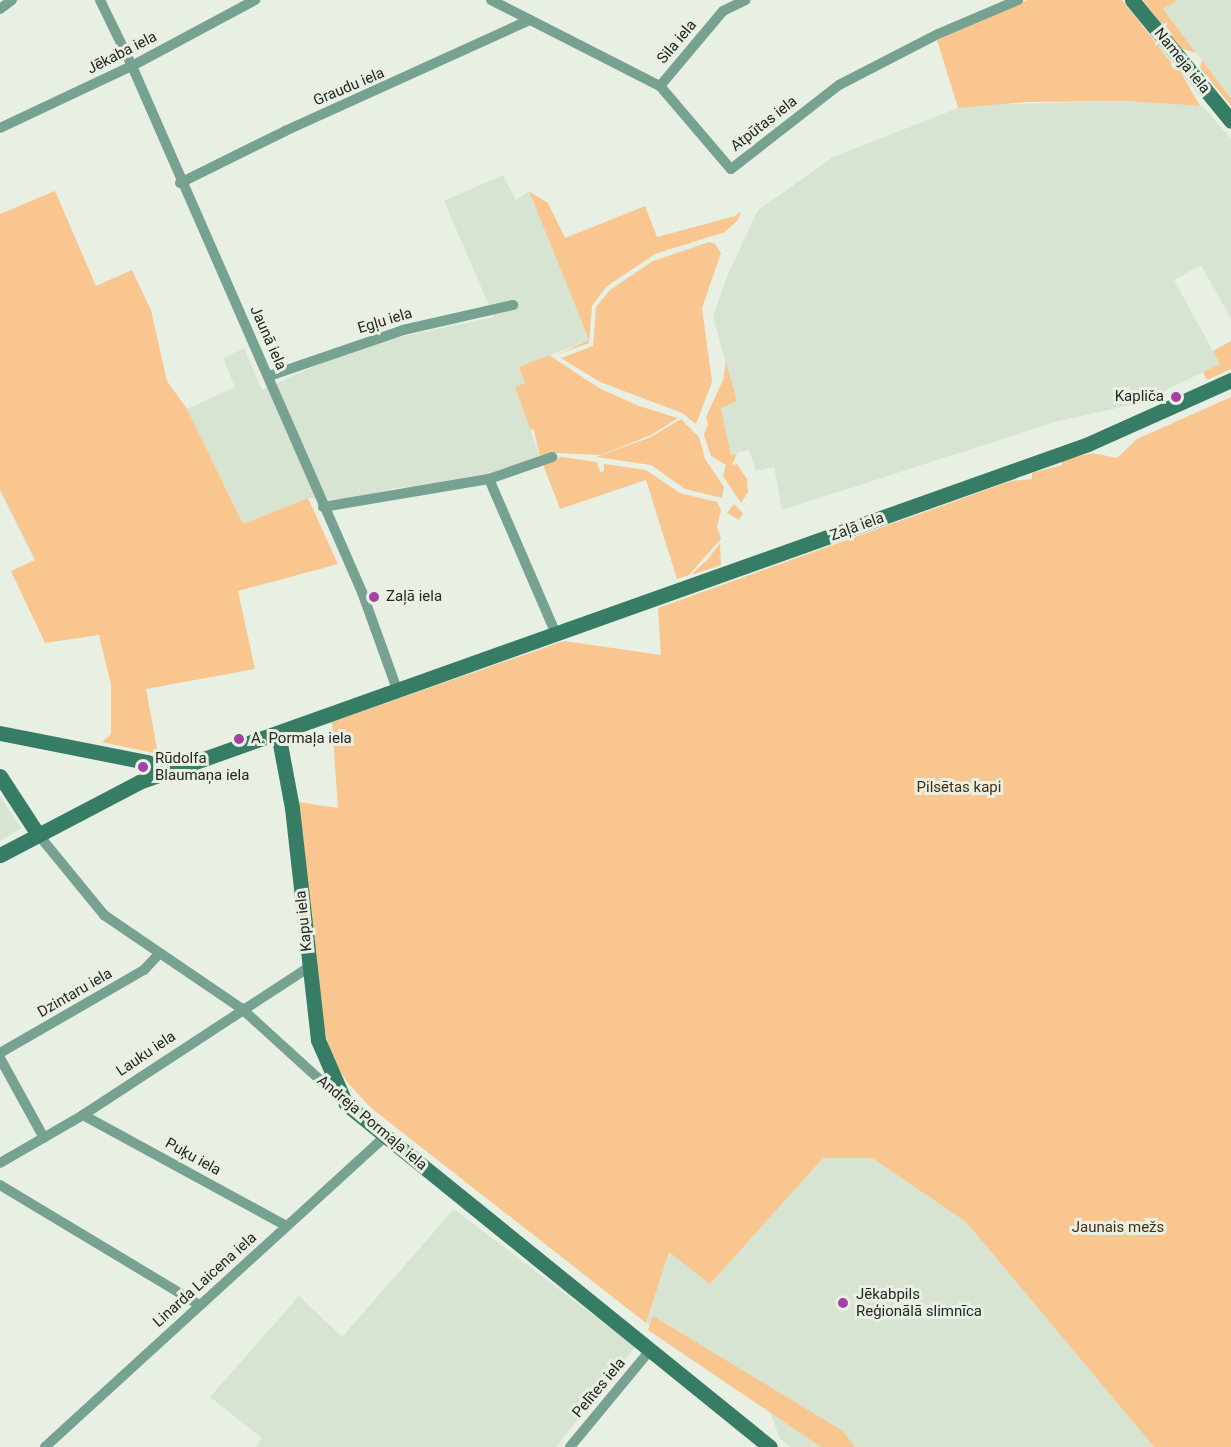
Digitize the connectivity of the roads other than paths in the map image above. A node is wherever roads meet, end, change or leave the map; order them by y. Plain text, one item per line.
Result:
1 (12, 0) edge
2 (100, 0) edge
3 (255, 0) edge
4 (491, 0) edge
5 (716, 0) edge
6 (746, 0) edge
7 (1018, 0) edge
8 (1132, 0) edge
9 (0, 9) edge
10 (723, 11) junction
11 (530, 20) junction
12 (132, 66) junction
13 (660, 86) junction
14 (1231, 121) edge
15 (0, 128) edge
16 (180, 183) junction
17 (513, 305) dead end
18 (269, 376) junction
19 (1231, 380) edge
20 (552, 457) dead end
21 (489, 479) junction
22 (323, 507) junction
23 (556, 636) junction
24 (398, 692) junction
25 (0, 733) edge
26 (278, 733) junction
27 (167, 772) junction
28 (0, 776) edge
29 (37, 833) junction
30 (0, 855) edge
31 (160, 953) junction
32 (308, 968) junction
33 (241, 1008) junction
34 (0, 1053) edge
35 (0, 1058) edge
36 (346, 1104) junction
37 (83, 1115) junction
38 (386, 1136) junction
39 (44, 1138) junction
40 (0, 1163) edge
41 (0, 1185) edge
42 (287, 1226) junction
43 (200, 1305) junction
44 (651, 1349) junction
45 (45, 1447) edge
46 (570, 1447) edge
47 (770, 1447) edge

1 - 9 street
2 - 12 street, Jaunā iela
3 - 12 street, Jēkaba iela
4 - 11 street, Atpūtas iela
5 - 10 street
6 - 10 street, Sila iela
7 - 13 street, Atpūtas iela
8 - 14 street, Nameja iela
10 - 13 street, Sila iela
11 - 13 street, Atpūtas iela
11 - 16 street, Graudu iela
12 - 15 street, Jēkaba iela
12 - 16 street, Jaunā iela
16 - 18 street, Jaunā iela
17 - 18 street, Egļu iela
18 - 22 street, Jaunā iela
19 - 23 street, Zaļā iela
20 - 21 street
21 - 22 street
21 - 23 street
22 - 24 street, Jaunā iela
23 - 24 street, Zaļā iela
24 - 26 street, Zaļā iela
25 - 27 street
26 - 27 street, Zaļā iela
26 - 32 street, Kapu iela
27 - 29 street
28 - 29 street, Andreja Pormaļa iela
29 - 30 street
29 - 31 street, Andreja Pormaļa iela
31 - 33 street, Andreja Pormaļa iela
31 - 34 street, Dzintaru iela
32 - 33 street, Lauku iela
32 - 36 street, Kapu iela
33 - 36 street, Andreja Pormaļa iela
33 - 37 street, Lauku iela
35 - 39 street
36 - 38 street, Andreja Pormaļa iela
37 - 39 street, Lauku iela
37 - 42 street, Puķu iela
38 - 42 street, Linarda Laicena iela
38 - 44 street, Andreja Pormaļa iela
39 - 40 street, Lauku iela
41 - 43 street
42 - 43 street, Linarda Laicena iela
43 - 45 street, Linarda Laicena iela
44 - 46 street, Pelītes iela
44 - 47 street, Andreja Pormaļa iela

